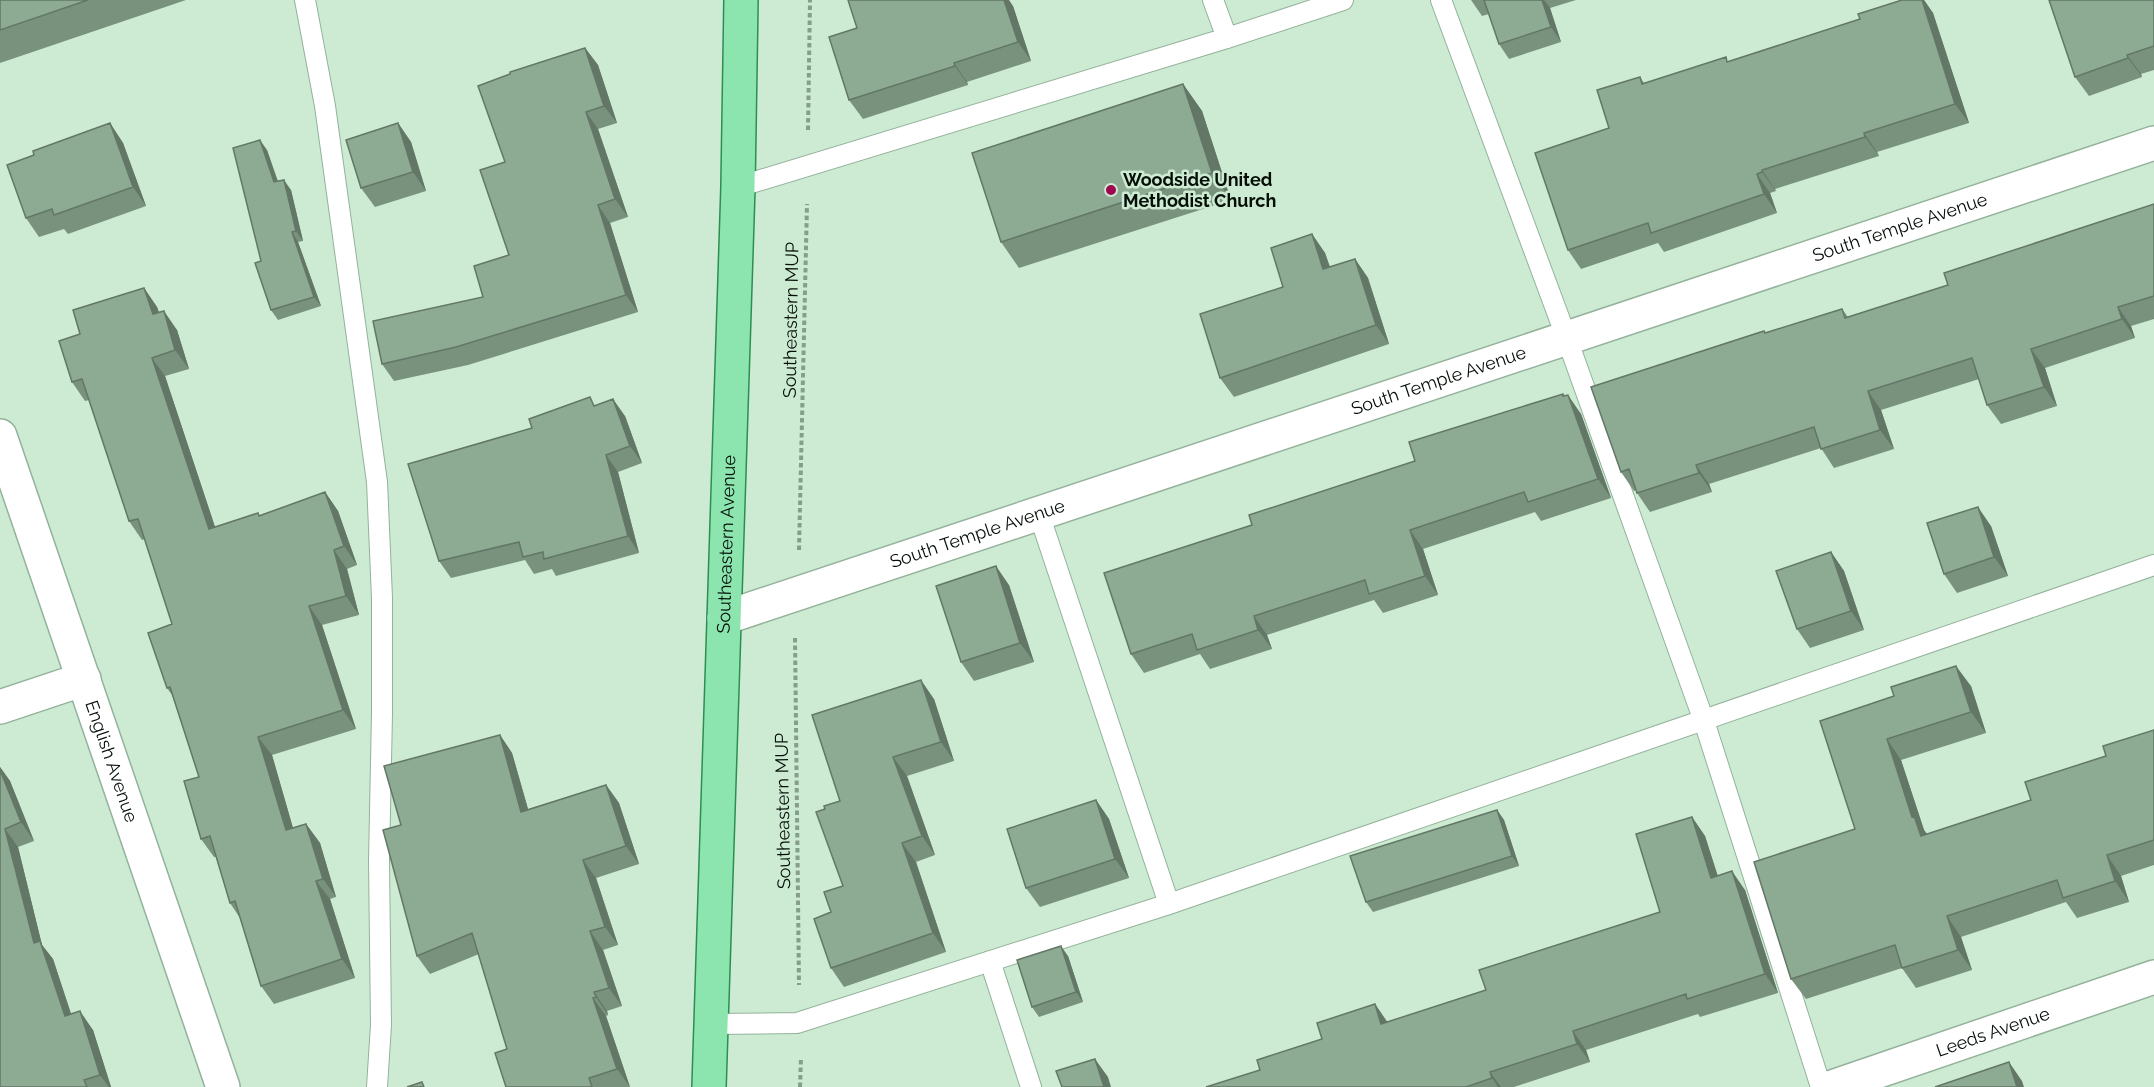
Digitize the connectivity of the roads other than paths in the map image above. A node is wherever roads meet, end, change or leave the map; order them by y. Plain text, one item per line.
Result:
1 (305, 0) edge
2 (741, 0) edge
3 (1213, 0) edge
4 (1343, 0) edge
5 (1441, 0) edge
6 (1227, 38) junction
7 (2154, 143) edge
8 (738, 187) junction
9 (1567, 339) junction
10 (0, 435) edge
11 (1039, 514) junction
12 (2154, 565) edge
13 (724, 618) junction
14 (84, 680) junction
15 (0, 707) edge
16 (1704, 721) junction
17 (1169, 904) junction
18 (990, 961) junction
19 (2154, 977) edge
20 (711, 1024) junction
21 (223, 1087) edge
22 (377, 1087) edge
23 (709, 1087) edge
24 (1031, 1087) edge
25 (1821, 1087) edge
26 (1832, 1087) edge

1 - 22 lane
2 - 8 main road, Southeastern Avenue
3 - 6 lane
4 - 6 lane
5 - 9 lane
6 - 8 lane
7 - 9 street, South Temple Avenue
8 - 13 main road, Southeastern Avenue
9 - 11 street, South Temple Avenue
9 - 16 lane
10 - 14 street, English Avenue
11 - 13 street, South Temple Avenue
11 - 17 lane
12 - 16 lane
13 - 20 main road, Southeastern Avenue
14 - 15 street
14 - 21 street, English Avenue
16 - 17 lane
16 - 25 lane
17 - 18 lane
18 - 20 lane
18 - 24 lane
19 - 26 street, Leeds Avenue
20 - 23 main road, Southeastern Avenue

